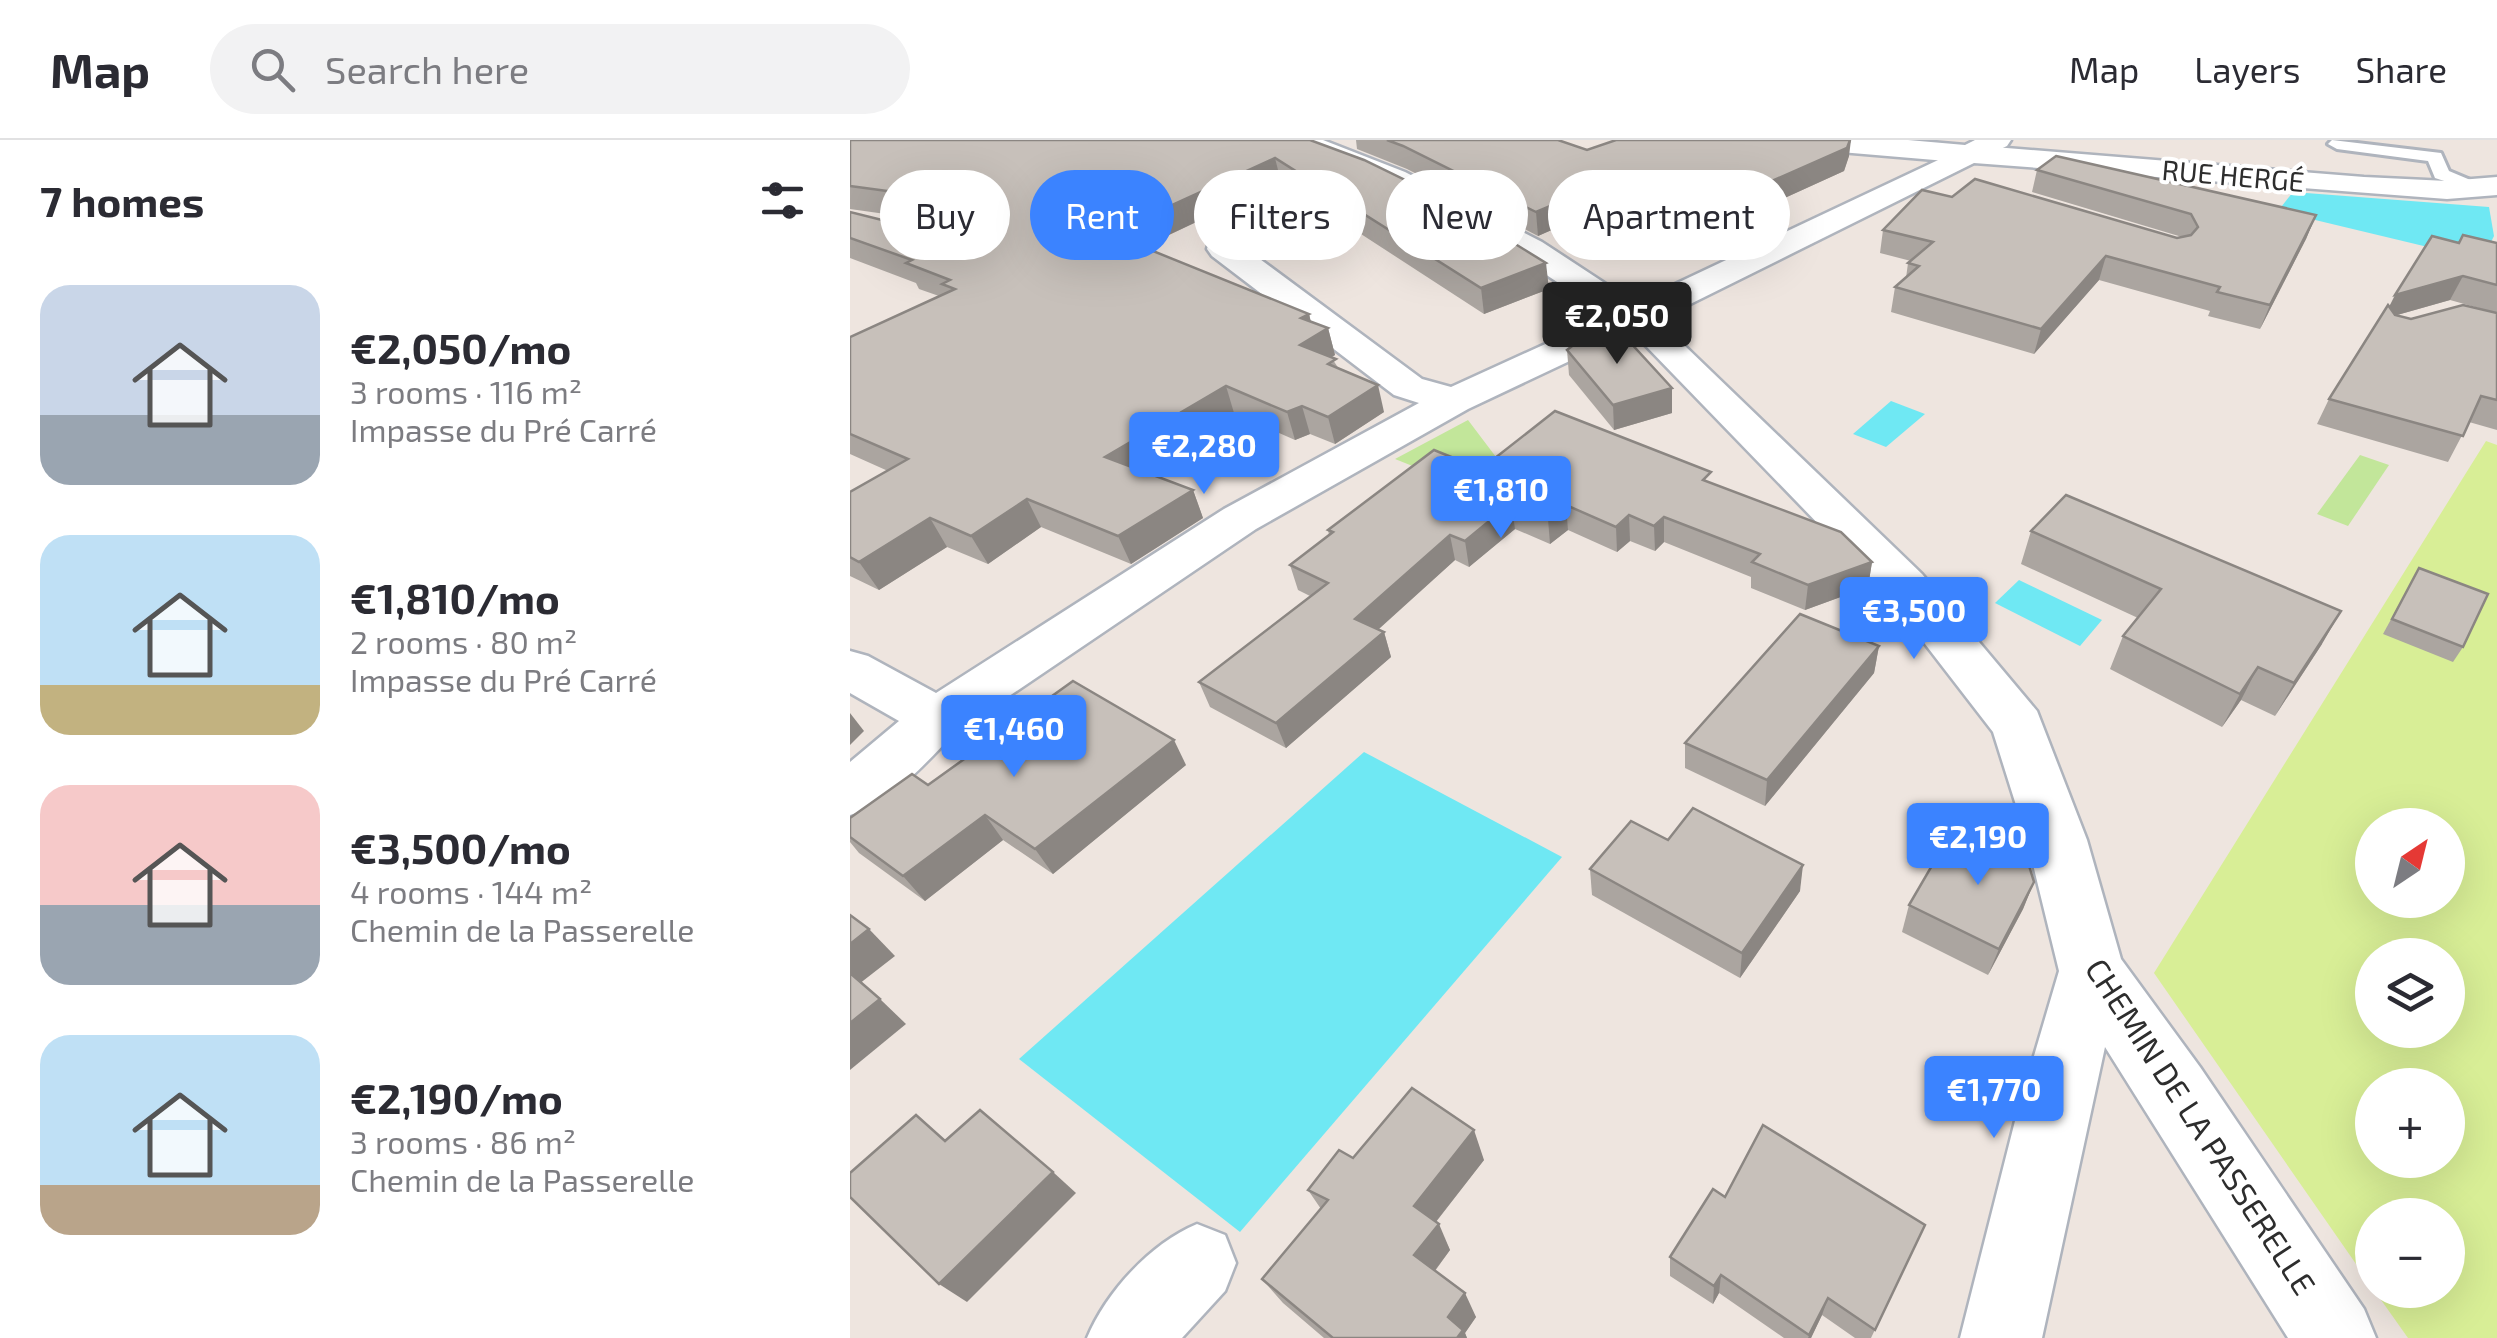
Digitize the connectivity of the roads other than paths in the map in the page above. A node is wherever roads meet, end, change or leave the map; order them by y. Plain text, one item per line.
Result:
1 (1296, 140) edge
2 (1805, 140) edge
3 (2338, 144) dead end
4 (1983, 147) edge
5 (2439, 148) edge
6 (1928, 174) junction
7 (1974, 188) edge
8 (2491, 189) edge
9 (1239, 260) edge
10 (1633, 318) junction
11 (1454, 400) junction
12 (850, 668) edge
13 (937, 718) junction
14 (850, 793) edge
15 (2092, 971) junction
16 (1197, 1264) dead end
17 (1128, 1338) edge
18 (2001, 1338) edge
19 (2335, 1338) edge

1 - 10 street, CHEMIN DE LA PASSERELLE
2 - 4 street, RUE HERGÉ
3 - 5 lane
4 - 6 street
4 - 8 street, RUE HERGÉ
5 - 8 lane
6 - 7 street
6 - 10 street
9 - 11 street
10 - 11 street
10 - 15 street, CHEMIN DE LA PASSERELLE
11 - 13 street
12 - 13 street
13 - 14 street
15 - 18 street
15 - 19 street, CHEMIN DE LA PASSERELLE
16 - 17 street

